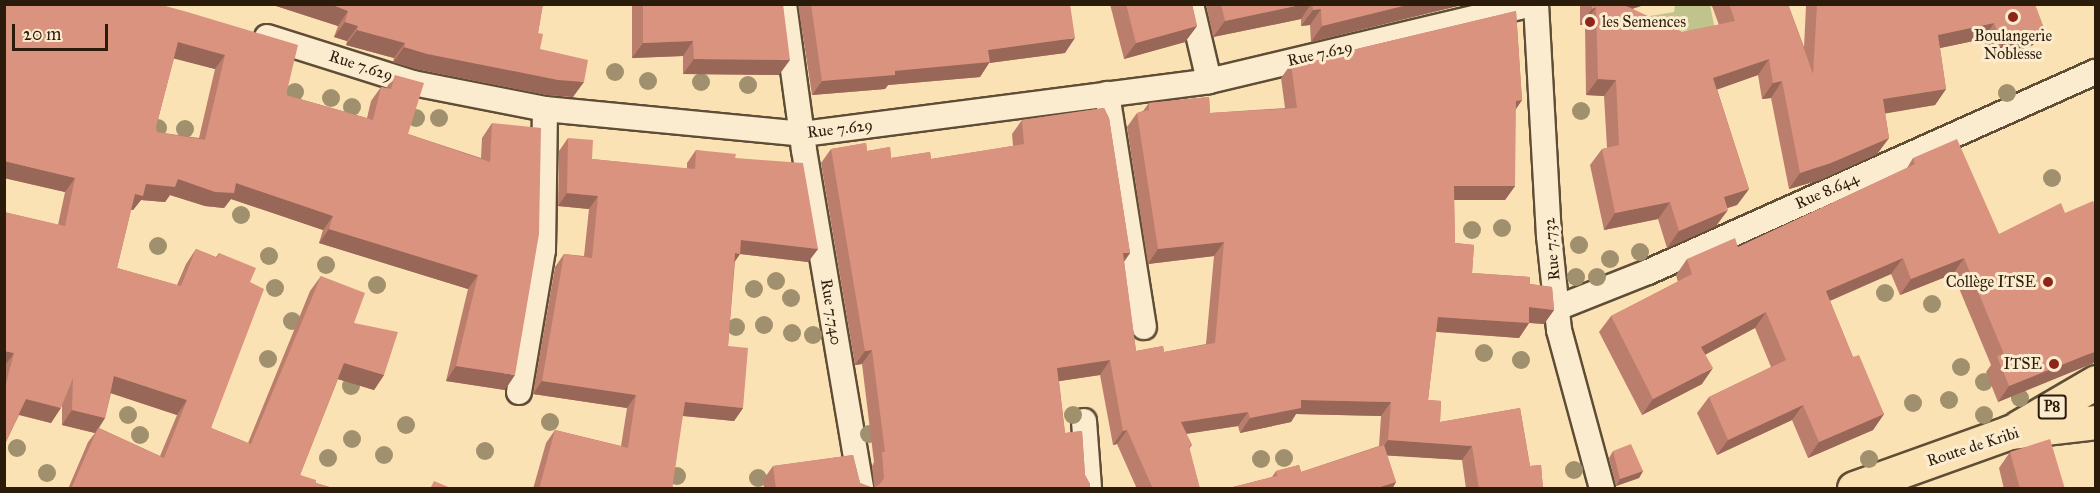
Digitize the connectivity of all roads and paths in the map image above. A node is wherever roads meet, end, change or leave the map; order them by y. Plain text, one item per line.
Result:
1 (784, 4) edge
2 (1191, 4) edge
3 (1534, 4) edge
4 (241, 30) edge
5 (2096, 72) edge
6 (1209, 81) junction
7 (1107, 94) junction
8 (545, 109) junction
9 (802, 134) junction
10 (1557, 308) junction
11 (1144, 327) dead end
12 (2096, 382) edge
13 (519, 392) dead end
14 (1084, 421) dead end
15 (2096, 422) edge
16 (2010, 432) junction
17 (861, 489) edge
18 (1089, 489) edge
19 (1602, 489) edge
20 (1854, 489) edge

1 - 9 street, Rue 7.740
2 - 6 street
3 - 6 street, Rue 7.629
3 - 10 street, Rue 7.732
4 - 8 street, Rue 7.629
5 - 10 street, Rue 8.644
6 - 7 street, Rue 7.629
7 - 9 street, Rue 7.629
7 - 11 street
8 - 9 street, Rue 7.629
8 - 13 street
9 - 17 street, Rue 7.740
10 - 19 street, Rue 7.732
12 - 16 main road, P8
14 - 18 street
15 - 16 main road, Route de Kribi
16 - 20 main road, Route de Kribi

